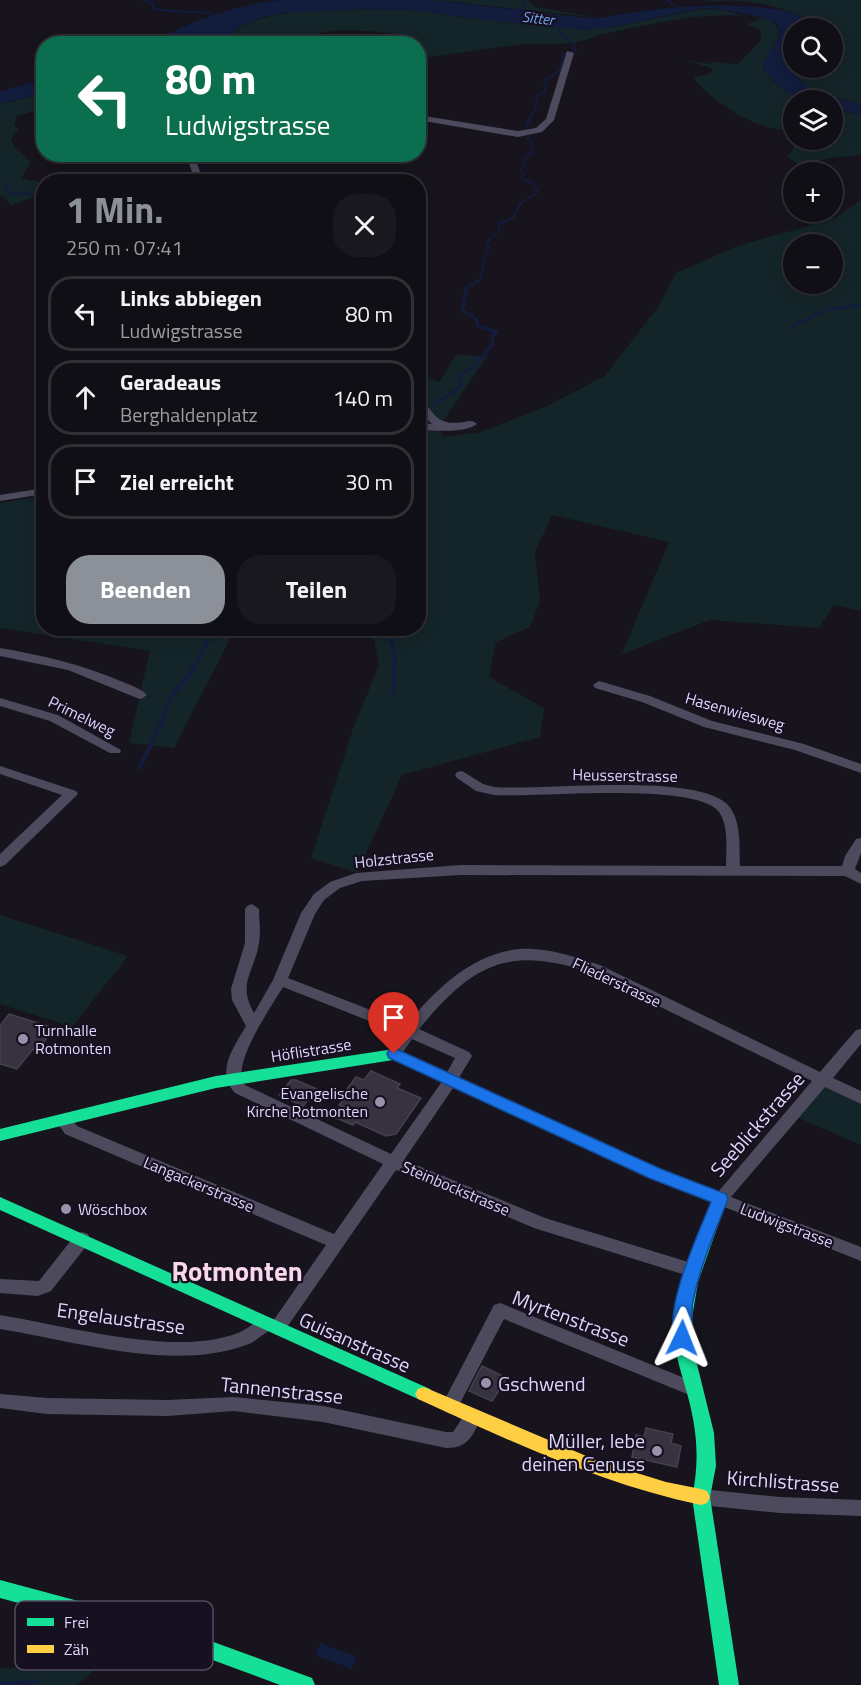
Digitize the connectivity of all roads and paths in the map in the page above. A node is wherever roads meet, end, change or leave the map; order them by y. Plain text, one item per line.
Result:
1 (570, 55) dead end
2 (426, 118) edge
3 (426, 413) edge
4 (472, 424) dead end
5 (426, 427) edge
6 (452, 428) junction
7 (36, 492) edge
8 (0, 498) edge
9 (0, 652) edge
10 (599, 685) dead end
11 (141, 695) dead end
12 (0, 702) edge
13 (115, 750) dead end
14 (861, 769) edge
15 (0, 770) edge
16 (462, 775) dead end
17 (861, 842) edge
18 (0, 862) edge
19 (733, 870) junction
20 (848, 871) junction
21 (861, 879) edge
22 (252, 909) dead end
23 (280, 980) junction
24 (253, 1025) junction
25 (410, 1032) junction
26 (861, 1034) edge
27 (394, 1054) junction
28 (233, 1079) junction
29 (823, 1079) junction
30 (450, 1080) junction
31 (861, 1098) edge
32 (64, 1121) junction
33 (0, 1136) edge
34 (393, 1162) junction
35 (720, 1199) junction
36 (0, 1203) edge
37 (82, 1239) junction
38 (337, 1242) junction
39 (861, 1254) edge
40 (692, 1270) junction
41 (0, 1286) edge
42 (0, 1322) edge
43 (272, 1326) junction
44 (693, 1389) junction
45 (0, 1401) edge
46 (450, 1406) junction
47 (473, 1416) junction
48 (701, 1497) junction
49 (861, 1508) edge
50 (0, 1589) edge
51 (45, 1601) edge
52 (213, 1651) edge
53 (305, 1685) edge
54 (729, 1685) edge

1 - 2 street
3 - 6 street
4 - 6 street
5 - 6 street
7 - 8 street
9 - 11 street
10 - 14 street, Hasenwiesweg
12 - 13 street, Primelweg
15 - 18 street
16 - 19 street, Heusserstrasse
17 - 20 street
19 - 20 street, Holzstrasse
19 - 23 street, Holzstrasse
20 - 21 street
22 - 24 street
23 - 24 street, Holzstrasse
23 - 25 street
24 - 28 street, Holzstrasse
25 - 27 street, Fliederstrasse
25 - 29 street, Fliederstrasse
25 - 30 street
26 - 29 street, Seeblickstrasse
27 - 28 street, Höflistrasse
27 - 30 street, Ludwigstrasse
28 - 32 street
28 - 34 street, Steinbockstrasse
29 - 31 street, Fliederstrasse
29 - 35 street, Seeblickstrasse
30 - 34 street
30 - 35 street, Ludwigstrasse
32 - 33 street
32 - 38 street, Langackerstrasse
34 - 38 street
34 - 40 street, Steinbockstrasse
35 - 39 street, Ludwigstrasse
35 - 40 street, Seeblickstrasse
36 - 37 street, Guisanstrasse
37 - 41 street
37 - 43 street, Guisanstrasse
38 - 43 street
40 - 44 street, Seeblickstrasse
42 - 43 street, Engelaustrasse
43 - 46 street, Guisanstrasse
44 - 46 street, Myrtenstrasse
44 - 48 street, Seeblickstrasse
45 - 47 street, Tannenstrasse
46 - 47 street, Guisanstrasse
47 - 48 street, Guisanstrasse
48 - 49 street, Kirchlistrasse
48 - 54 street
50 - 51 street
52 - 53 street

